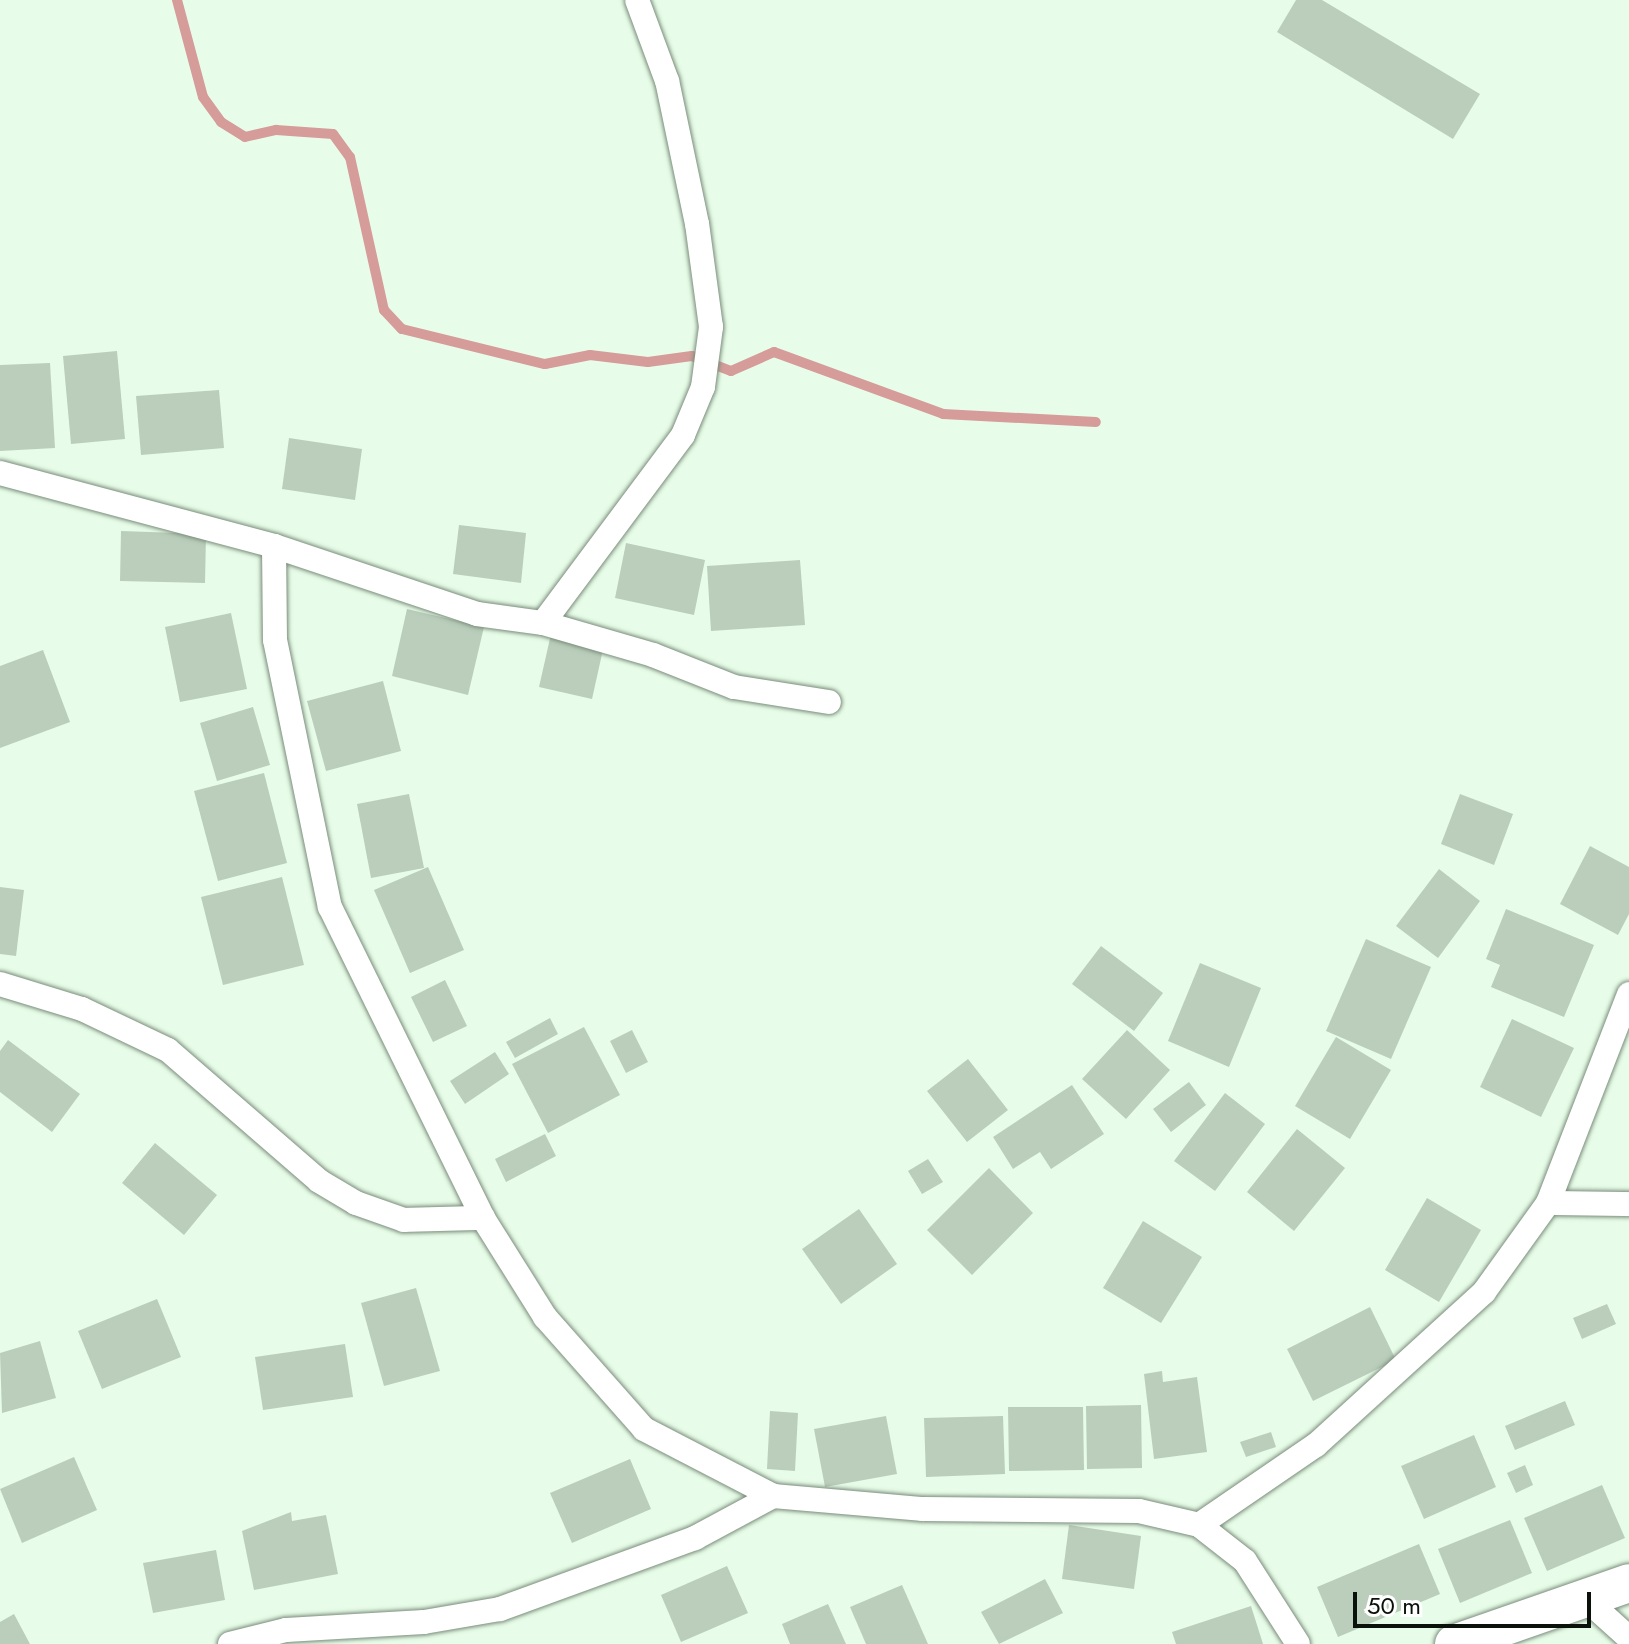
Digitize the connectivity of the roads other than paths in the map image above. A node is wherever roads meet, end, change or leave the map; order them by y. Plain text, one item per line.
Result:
1 (637, 0) edge
2 (0, 473) edge
3 (274, 546) junction
4 (543, 623) junction
5 (829, 702) dead end
6 (0, 984) edge
7 (1629, 994) edge
8 (1548, 1203) junction
9 (1629, 1204) edge
10 (483, 1218) junction
11 (773, 1496) junction
12 (1199, 1525) junction
13 (1629, 1583) edge
14 (1588, 1601) junction
15 (1629, 1638) edge
16 (230, 1644) edge
17 (1298, 1644) edge
18 (1454, 1644) edge

1 - 4 street
2 - 3 street
3 - 4 street
3 - 10 street
4 - 5 street
6 - 10 street
7 - 8 street
8 - 9 street
8 - 12 street
10 - 11 street
11 - 12 street
11 - 16 street
12 - 17 street
13 - 14 main road
14 - 15 street
14 - 18 main road

